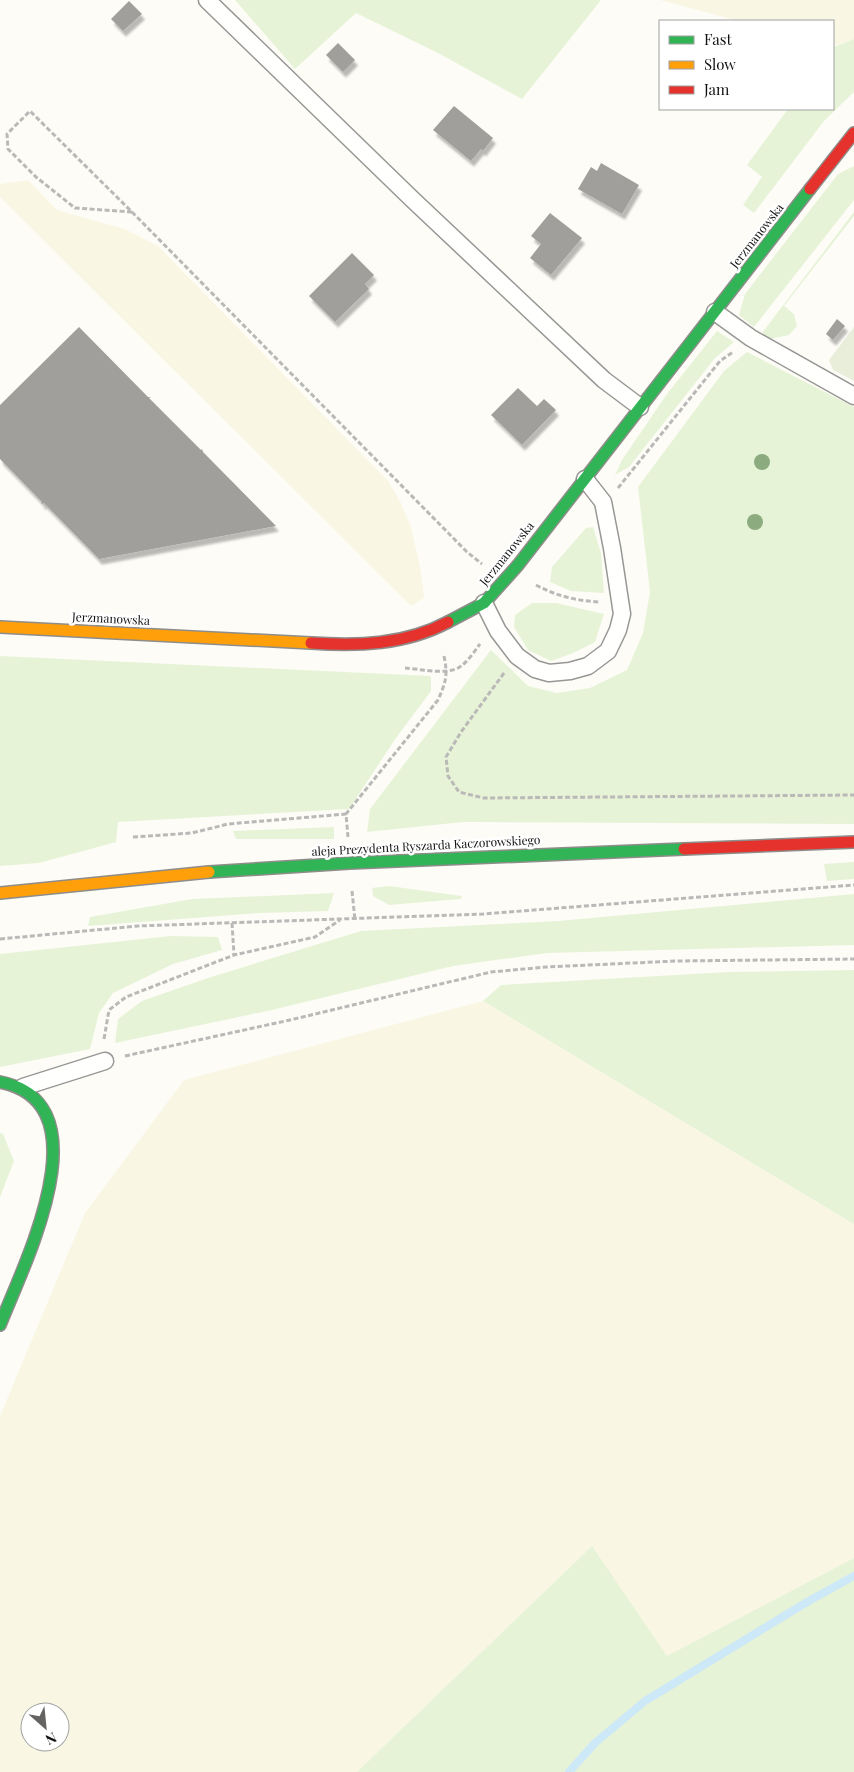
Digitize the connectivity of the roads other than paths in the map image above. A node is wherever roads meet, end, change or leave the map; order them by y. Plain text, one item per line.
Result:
1 (207, 0) edge
2 (854, 133) edge
3 (715, 312) junction
4 (854, 396) edge
5 (640, 407) junction
6 (585, 479) junction
7 (484, 603) junction
8 (0, 627) edge
9 (854, 842) edge
10 (0, 893) edge
11 (105, 1060) road end
12 (0, 1082) edge
13 (23, 1088) junction
14 (0, 1325) edge

1 - 5 lane
2 - 3 street, Jerzmanowska
3 - 4 lane
3 - 5 street, Jerzmanowska
5 - 6 street, Jerzmanowska
6 - 7 street, Jerzmanowska
6 - 7 lane
7 - 8 street, Jerzmanowska
9 - 10 street, aleja Prezydenta Ryszarda Kaczorowskiego
11 - 13 lane
12 - 13 street
13 - 14 street

